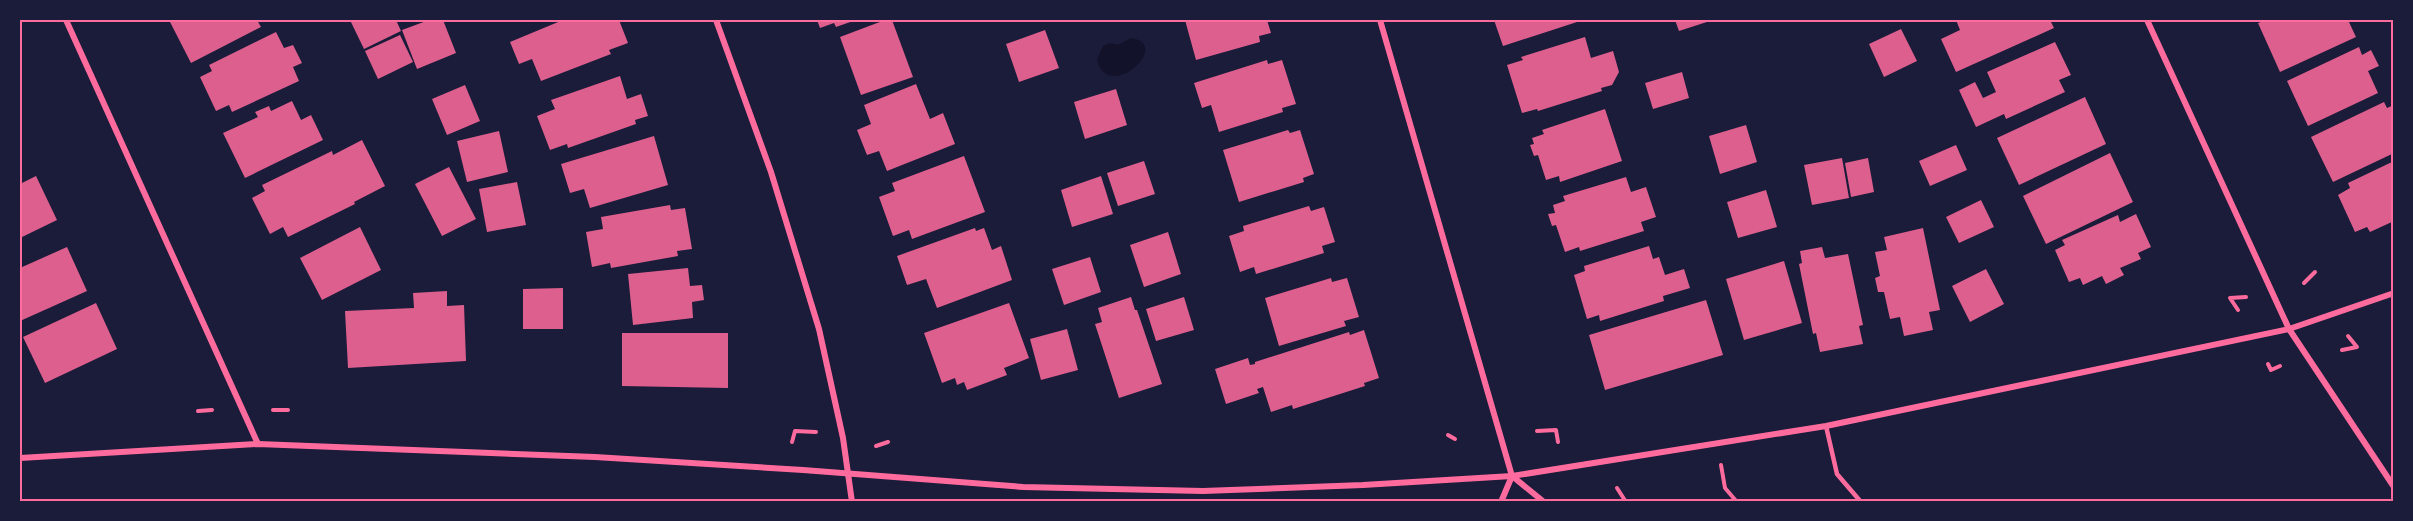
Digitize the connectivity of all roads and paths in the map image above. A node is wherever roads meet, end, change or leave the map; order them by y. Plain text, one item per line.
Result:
1 (66, 20) edge
2 (716, 20) edge
3 (1380, 20) edge
4 (2147, 20) edge
5 (2315, 272) dead end
6 (2304, 283) dead end
7 (2394, 293) edge
8 (2246, 297) dead end
9 (2238, 310) dead end
10 (2289, 329) junction
11 (2348, 336) dead end
12 (2342, 351) dead end
13 (2268, 364) dead end
14 (2280, 366) dead end
15 (212, 410) dead end
16 (273, 410) dead end
17 (288, 410) dead end
18 (198, 411) dead end
19 (1826, 426) junction
20 (1537, 431) dead end
21 (816, 432) dead end
22 (1448, 435) dead end
23 (1455, 439) dead end
24 (792, 442) dead end
25 (888, 442) dead end
26 (1558, 442) dead end
27 (258, 444) junction
28 (876, 446) dead end
29 (20, 458) edge
30 (1723, 473) dead end
31 (848, 474) junction
32 (1512, 476) junction
33 (2394, 487) edge
34 (1617, 488) dead end
35 (852, 501) edge
36 (1501, 501) edge
37 (1544, 501) edge
38 (1626, 501) edge
39 (1737, 501) edge
40 (1861, 501) edge

1 - 27 street
2 - 31 street
3 - 32 street
4 - 10 street
5 - 6 path
7 - 10 street
8 - 9 path
10 - 19 street
10 - 33 street
11 - 12 path
13 - 14 path
15 - 18 path
16 - 17 path
19 - 32 street
19 - 40 lane
20 - 26 path
21 - 24 path
22 - 23 path
25 - 28 path
27 - 29 street
27 - 31 street
30 - 39 path
31 - 32 street
31 - 35 street
32 - 36 street
32 - 37 street
34 - 38 path

